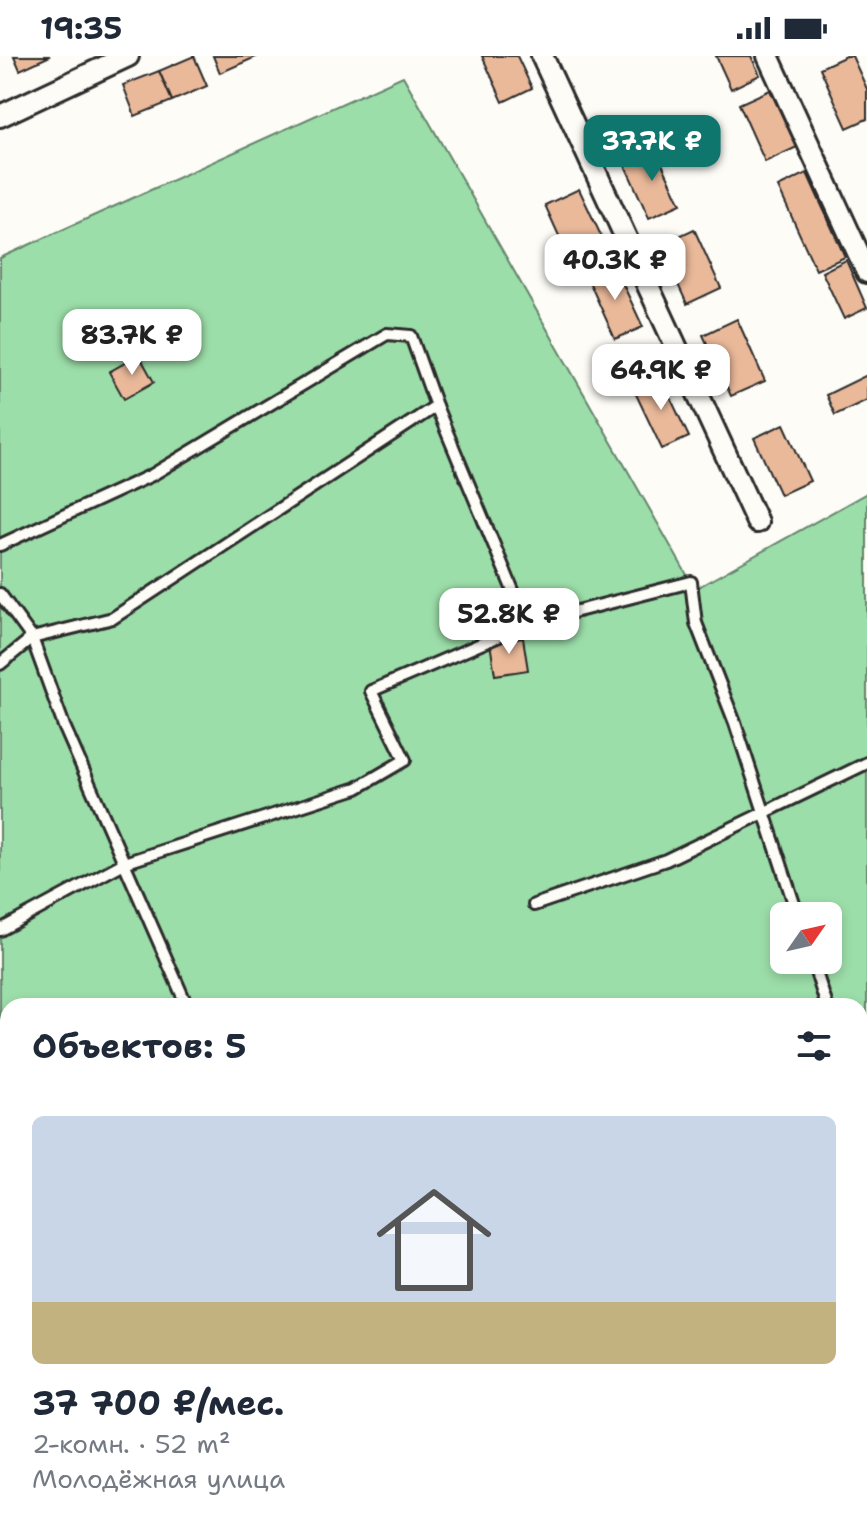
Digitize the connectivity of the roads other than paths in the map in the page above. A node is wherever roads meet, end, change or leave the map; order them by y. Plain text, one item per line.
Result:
1 (78, 56) edge
2 (128, 56) edge
3 (542, 56) edge
4 (768, 56) edge
5 (87, 75) junction
6 (0, 116) edge
7 (867, 272) edge
8 (436, 406) junction
9 (757, 522) dead end
10 (0, 545) edge
11 (0, 594) edge
12 (527, 624) junction
13 (32, 638) junction
14 (0, 664) edge
15 (867, 763) edge
16 (764, 812) junction
17 (124, 863) junction
18 (793, 902) edge
19 (534, 905) dead end
20 (0, 930) edge
21 (817, 974) edge
22 (183, 998) edge
23 (824, 998) edge

1 - 5 street
2 - 5 street
3 - 9 street
4 - 7 street
5 - 6 street
8 - 10 lane
8 - 12 lane
8 - 13 lane
11 - 13 lane
12 - 16 lane
12 - 17 lane
13 - 14 lane
13 - 17 lane
15 - 16 lane
16 - 18 lane
16 - 19 lane
17 - 20 lane
17 - 22 lane
21 - 23 lane

